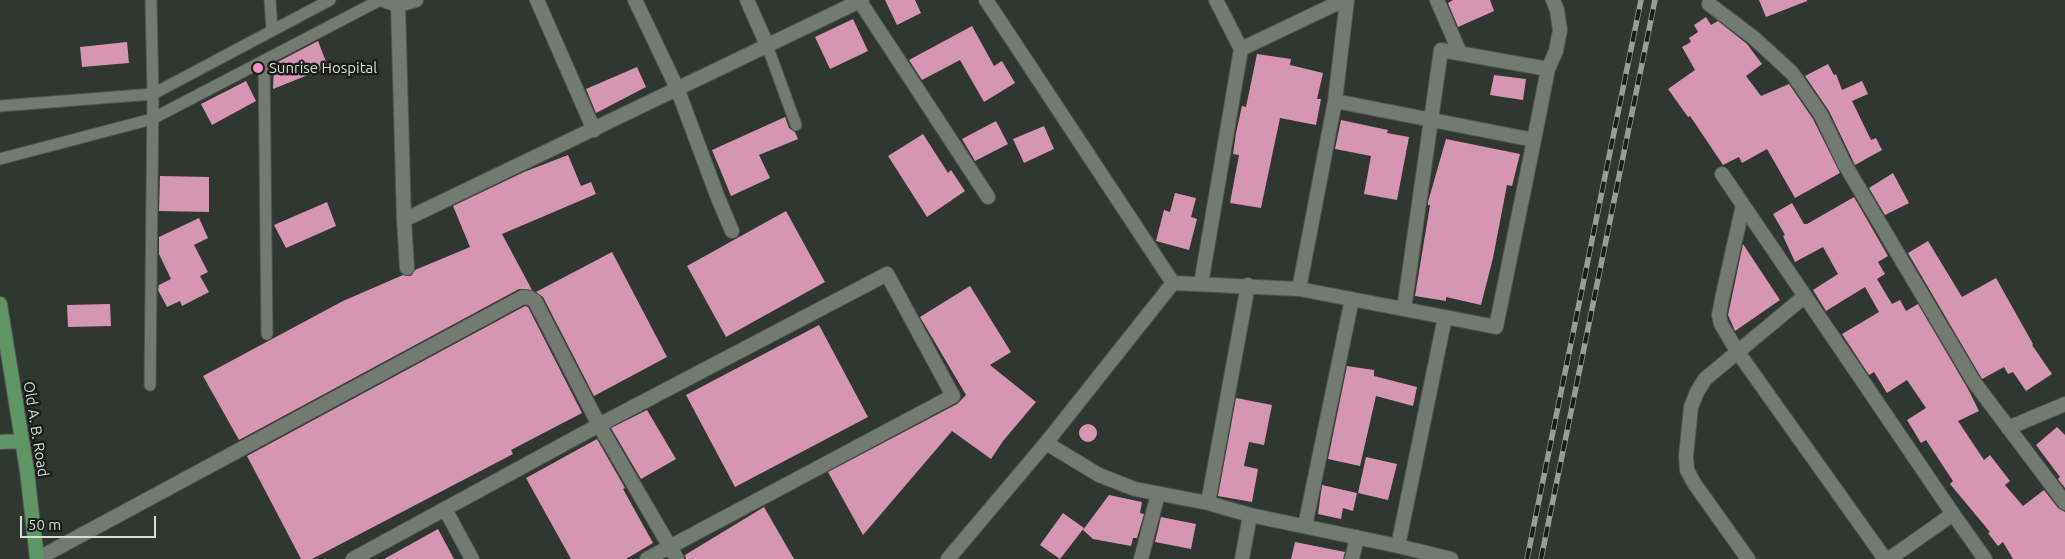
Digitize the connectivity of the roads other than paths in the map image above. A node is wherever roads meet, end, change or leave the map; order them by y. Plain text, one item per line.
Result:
1 (151, 0) edge
2 (270, 0) edge
3 (330, 0) edge
4 (382, 0) edge
5 (416, 0) edge
6 (536, 0) edge
7 (635, 0) edge
8 (747, 0) edge
9 (860, 0) edge
10 (986, 0) edge
11 (1216, 0) edge
12 (1437, 0) edge
13 (1553, 0) edge
14 (1339, 1) edge
15 (1709, 4) dead end
16 (398, 5) junction
17 (272, 30) junction
18 (767, 45) junction
19 (1240, 49) junction
20 (1460, 53) junction
21 (264, 61) junction
22 (1548, 69) junction
23 (677, 88) junction
24 (153, 94) junction
25 (1335, 101) junction
26 (0, 106) edge
27 (152, 120) junction
28 (1430, 120) junction
29 (796, 125) dead end
30 (594, 130) junction
31 (1534, 140) junction
32 (0, 159) edge
33 (1722, 174) dead end
34 (988, 197) dead end
35 (1743, 205) junction
36 (404, 220) junction
37 (732, 231) dead end
38 (407, 268) dead end
39 (1173, 283) junction
40 (1201, 284) junction
41 (1248, 285) junction
42 (1299, 289) junction
43 (1805, 296) junction
44 (1352, 299) junction
45 (0, 304) edge
46 (1404, 309) junction
47 (1445, 317) junction
48 (267, 334) dead end
49 (1737, 351) junction
50 (150, 385) dead end
51 (2065, 404) edge
52 (599, 424) junction
53 (2008, 428) junction
54 (22, 441) junction
55 (0, 442) edge
56 (1046, 442) junction
57 (1158, 494) junction
58 (1208, 503) junction
59 (2065, 503) edge
60 (445, 509) junction
61 (1953, 514) junction
62 (1250, 515) junction
63 (1306, 526) junction
64 (1357, 537) junction
65 (1398, 546) junction
66 (669, 547) junction
67 (37, 559) edge
68 (353, 559) edge
69 (472, 559) edge
70 (647, 559) edge
71 (677, 559) edge
72 (948, 559) edge
73 (1141, 559) edge
74 (1242, 559) edge
75 (1352, 559) edge
76 (1451, 559) edge
77 (1748, 559) edge
78 (1885, 559) edge
79 (1889, 559) edge
80 (1985, 559) edge

1 - 24 lane
2 - 17 lane
3 - 17 lane
4 - 16 street
4 - 21 lane
5 - 16 street
6 - 30 street
7 - 23 street
8 - 18 street
9 - 18 street
9 - 34 street
10 - 39 street
11 - 19 street
12 - 20 street
13 - 22 street
14 - 19 street
14 - 25 street
15 - 53 street
16 - 36 street
17 - 24 lane
18 - 23 street
18 - 29 lane
19 - 40 street
20 - 22 street
20 - 28 street
21 - 27 lane
21 - 48 lane
22 - 31 street
23 - 30 street
23 - 37 street
24 - 26 lane
24 - 27 lane
25 - 28 street
25 - 42 street
27 - 32 lane
27 - 50 lane
28 - 31 street
28 - 46 street
30 - 36 street
31 - 47 street
33 - 35 street
35 - 43 street
35 - 49 street
36 - 38 street
39 - 40 street
39 - 56 street
40 - 41 street
41 - 42 street
41 - 58 street
42 - 44 street
43 - 49 street
43 - 61 street
44 - 46 street
44 - 63 street
45 - 54 main road, Old A. B. Road
46 - 47 street
47 - 65 street
49 - 77 street
49 - 78 street
51 - 53 street
52 - 60 street
52 - 66 street
52 - 66 street
52 - 67 street
53 - 59 street
54 - 55 main road
54 - 67 main road, Old A. B. Road
56 - 57 street
56 - 72 street
57 - 58 street
57 - 73 street
58 - 62 street
60 - 68 street
60 - 69 street
61 - 79 street
61 - 80 street
62 - 63 street
62 - 74 street
63 - 64 street
64 - 65 street
64 - 75 street
65 - 76 street
66 - 70 street
66 - 71 street

